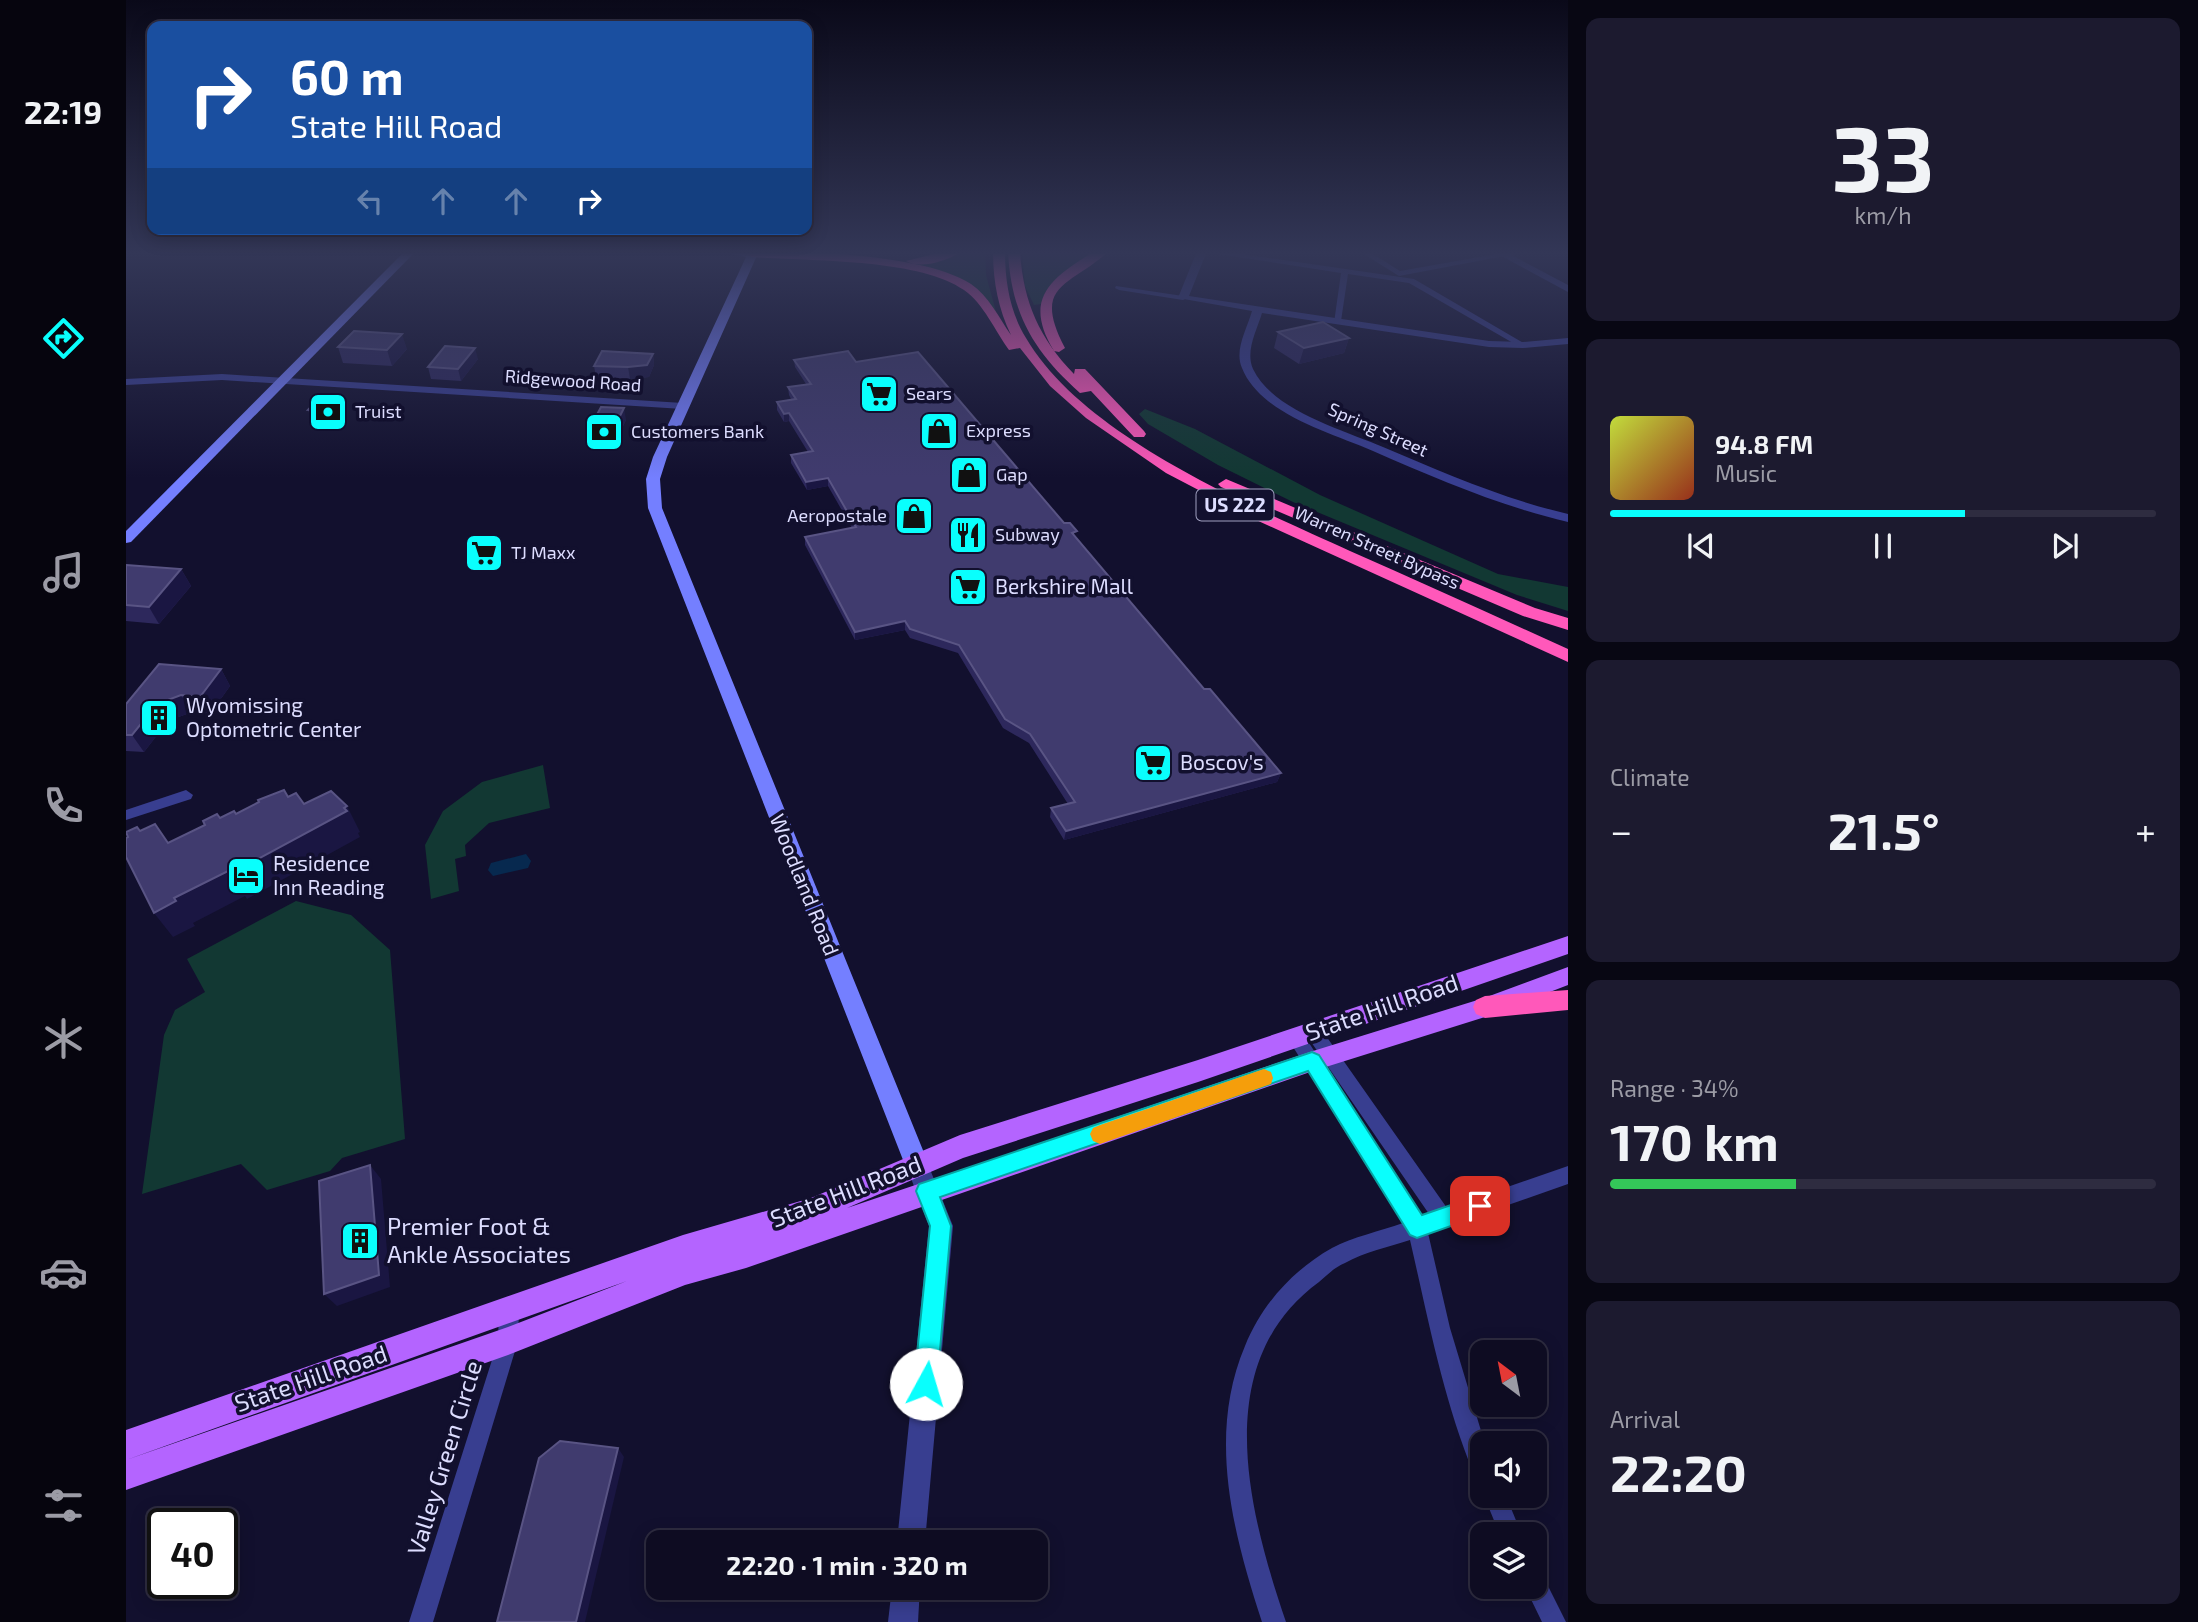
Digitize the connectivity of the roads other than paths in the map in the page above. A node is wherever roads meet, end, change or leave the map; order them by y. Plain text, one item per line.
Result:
1 (336, 327) edge
2 (719, 327) edge
3 (999, 327) edge
4 (1016, 327) edge
5 (1032, 327) edge
6 (1049, 327) edge
7 (1253, 327) edge
8 (1373, 327) edge
9 (1491, 327) edge
10 (1568, 341) edge
11 (1523, 345) junction
12 (283, 380) junction
13 (126, 382) edge
14 (683, 406) junction
15 (1139, 434) junction
16 (1148, 456) junction
17 (1226, 484) junction
18 (1568, 518) edge
19 (126, 538) edge
20 (1568, 624) edge
21 (1568, 641) edge
22 (1568, 656) edge
23 (186, 795) dead end
24 (126, 815) edge
25 (1568, 945) edge
26 (1568, 976) edge
27 (1568, 1000) edge
28 (1485, 1007) junction
29 (1304, 1034) junction
30 (1321, 1058) junction
31 (917, 1165) junction
32 (1568, 1175) edge
33 (927, 1191) junction
34 (1429, 1223) junction
35 (509, 1309) junction
36 (509, 1341) junction
37 (1470, 1431) edge
38 (126, 1445) edge
39 (126, 1475) edge
40 (912, 1530) edge
41 (1543, 1599) edge
42 (905, 1600) edge
43 (421, 1622) edge
44 (903, 1622) edge
45 (1274, 1622) edge
46 (1555, 1622) edge

1 - 12 main road
2 - 14 main road, Woodland Road
3 - 16 highway
4 - 16 highway, Warren Street Bypass / US 222
5 - 15 highway, Warren Street Bypass / US 222
6 - 15 highway
7 - 18 street, Spring Street
8 - 11 street
9 - 11 street
10 - 11 street
12 - 13 street, Ridgewood Road
12 - 14 street, Ridgewood Road
12 - 19 main road
14 - 31 main road, Woodland Road
15 - 17 highway, Warren Street Bypass / US 222
16 - 22 highway, Warren Street Bypass / US 222
17 - 20 highway
17 - 21 highway, Warren Street Bypass / US 222
23 - 24 street
25 - 29 main road, State Hill Road
26 - 28 main road, State Hill Road
27 - 28 highway
28 - 30 main road, State Hill Road
29 - 30 street
29 - 31 main road, State Hill Road
30 - 33 main road, State Hill Road
30 - 34 street
30 - 34 street
31 - 33 street, Woodland Road
31 - 35 main road, State Hill Road
32 - 34 street
33 - 36 main road, State Hill Road
33 - 40 street, Woodland Road
34 - 37 street
34 - 45 street
35 - 36 street, Valley Green Circle
35 - 38 main road, State Hill Road
36 - 39 main road, State Hill Road
36 - 43 street, Valley Green Circle
41 - 46 street
42 - 44 street

